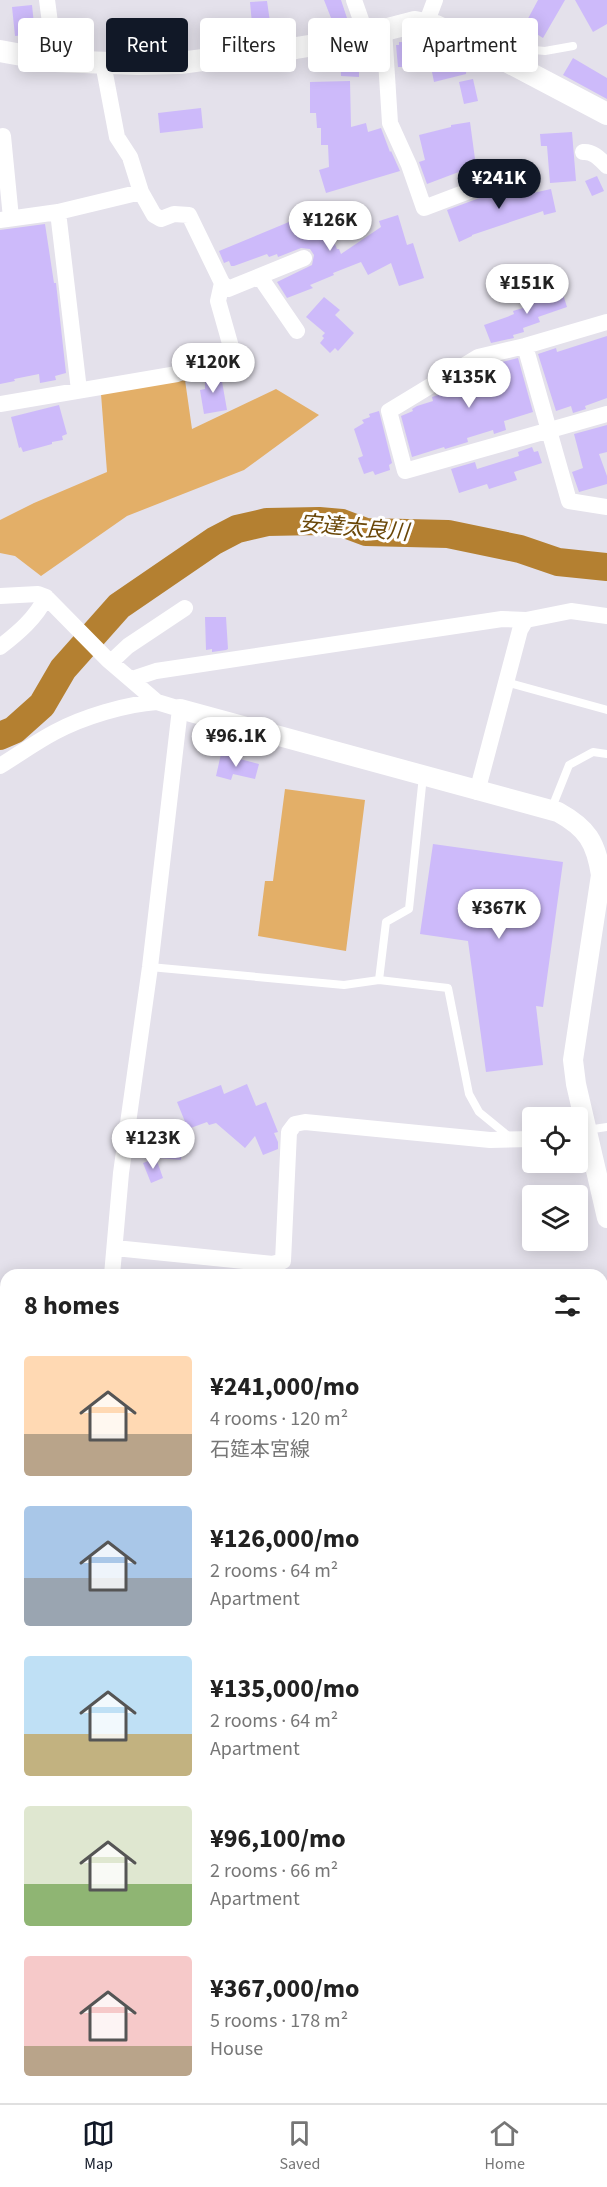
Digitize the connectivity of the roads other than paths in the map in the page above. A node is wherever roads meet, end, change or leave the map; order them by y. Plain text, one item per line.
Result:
1 (47, 0) edge
2 (354, 0) edge
3 (435, 0) edge
4 (49, 18) edge
5 (366, 18) edge
6 (428, 18) edge
7 (308, 46) edge
8 (573, 46) dead end
9 (538, 50) edge
10 (0, 51) edge
11 (18, 54) edge
12 (94, 63) edge
13 (103, 63) junction
14 (382, 72) edge
15 (528, 72) edge
16 (607, 114) edge
17 (3, 136) dead end
18 (583, 152) dead end
19 (607, 166) edge
20 (524, 170) dead end
21 (141, 192) junction
22 (58, 212) junction
23 (6, 219) edge
24 (304, 258) dead end
25 (260, 278) junction
26 (222, 283) junction
27 (607, 322) edge
28 (297, 331) dead end
29 (525, 346) junction
30 (79, 390) junction
31 (0, 404) edge
32 (607, 414) edge
33 (549, 430) junction
34 (607, 507) edge
35 (0, 596) edge
36 (48, 599) junction
37 (185, 608) dead end
38 (607, 616) edge
39 (526, 620) junction
40 (0, 647) edge
41 (110, 661) junction
42 (132, 679) junction
43 (506, 681) junction
44 (157, 702) junction
45 (180, 709) junction
46 (607, 710) edge
47 (607, 754) edge
48 (0, 766) edge
49 (423, 774) junction
50 (477, 792) junction
51 (551, 811) junction
52 (600, 845) edge
53 (150, 966) junction
54 (379, 980) junction
55 (579, 1107) edge
56 (607, 1127) edge
57 (588, 1130) edge
58 (522, 1140) edge
59 (514, 1141) junction
60 (588, 1152) edge
61 (607, 1218) edge
62 (115, 1248) junction
63 (113, 1269) edge

1 - 4 street
2 - 5 street
3 - 6 street
7 - 13 main road
8 - 9 lane
10 - 11 main road
12 - 13 main road
13 - 21 street
14 - 20 street
15 - 16 main road
17 - 23 street
18 - 19 street
21 - 22 street
21 - 26 street
22 - 23 street
22 - 30 street
24 - 25 street
25 - 26 street
25 - 28 street
26 - 30 street
27 - 29 street
29 - 33 street
29 - 33 street
30 - 31 street
32 - 33 street
33 - 34 street
35 - 36 street
36 - 40 street
36 - 41 street
37 - 41 street
38 - 39 street
39 - 42 street
39 - 43 street
41 - 42 street
42 - 44 street
43 - 46 lane
43 - 50 street
44 - 45 street
44 - 48 street
45 - 49 street
45 - 53 street
47 - 51 lane
49 - 50 street
49 - 54 lane
50 - 51 street
51 - 52 street
52 - 55 street
53 - 54 lane
53 - 62 street
54 - 59 lane
56 - 57 lane
58 - 59 street
59 - 62 street
60 - 61 street
62 - 63 street

